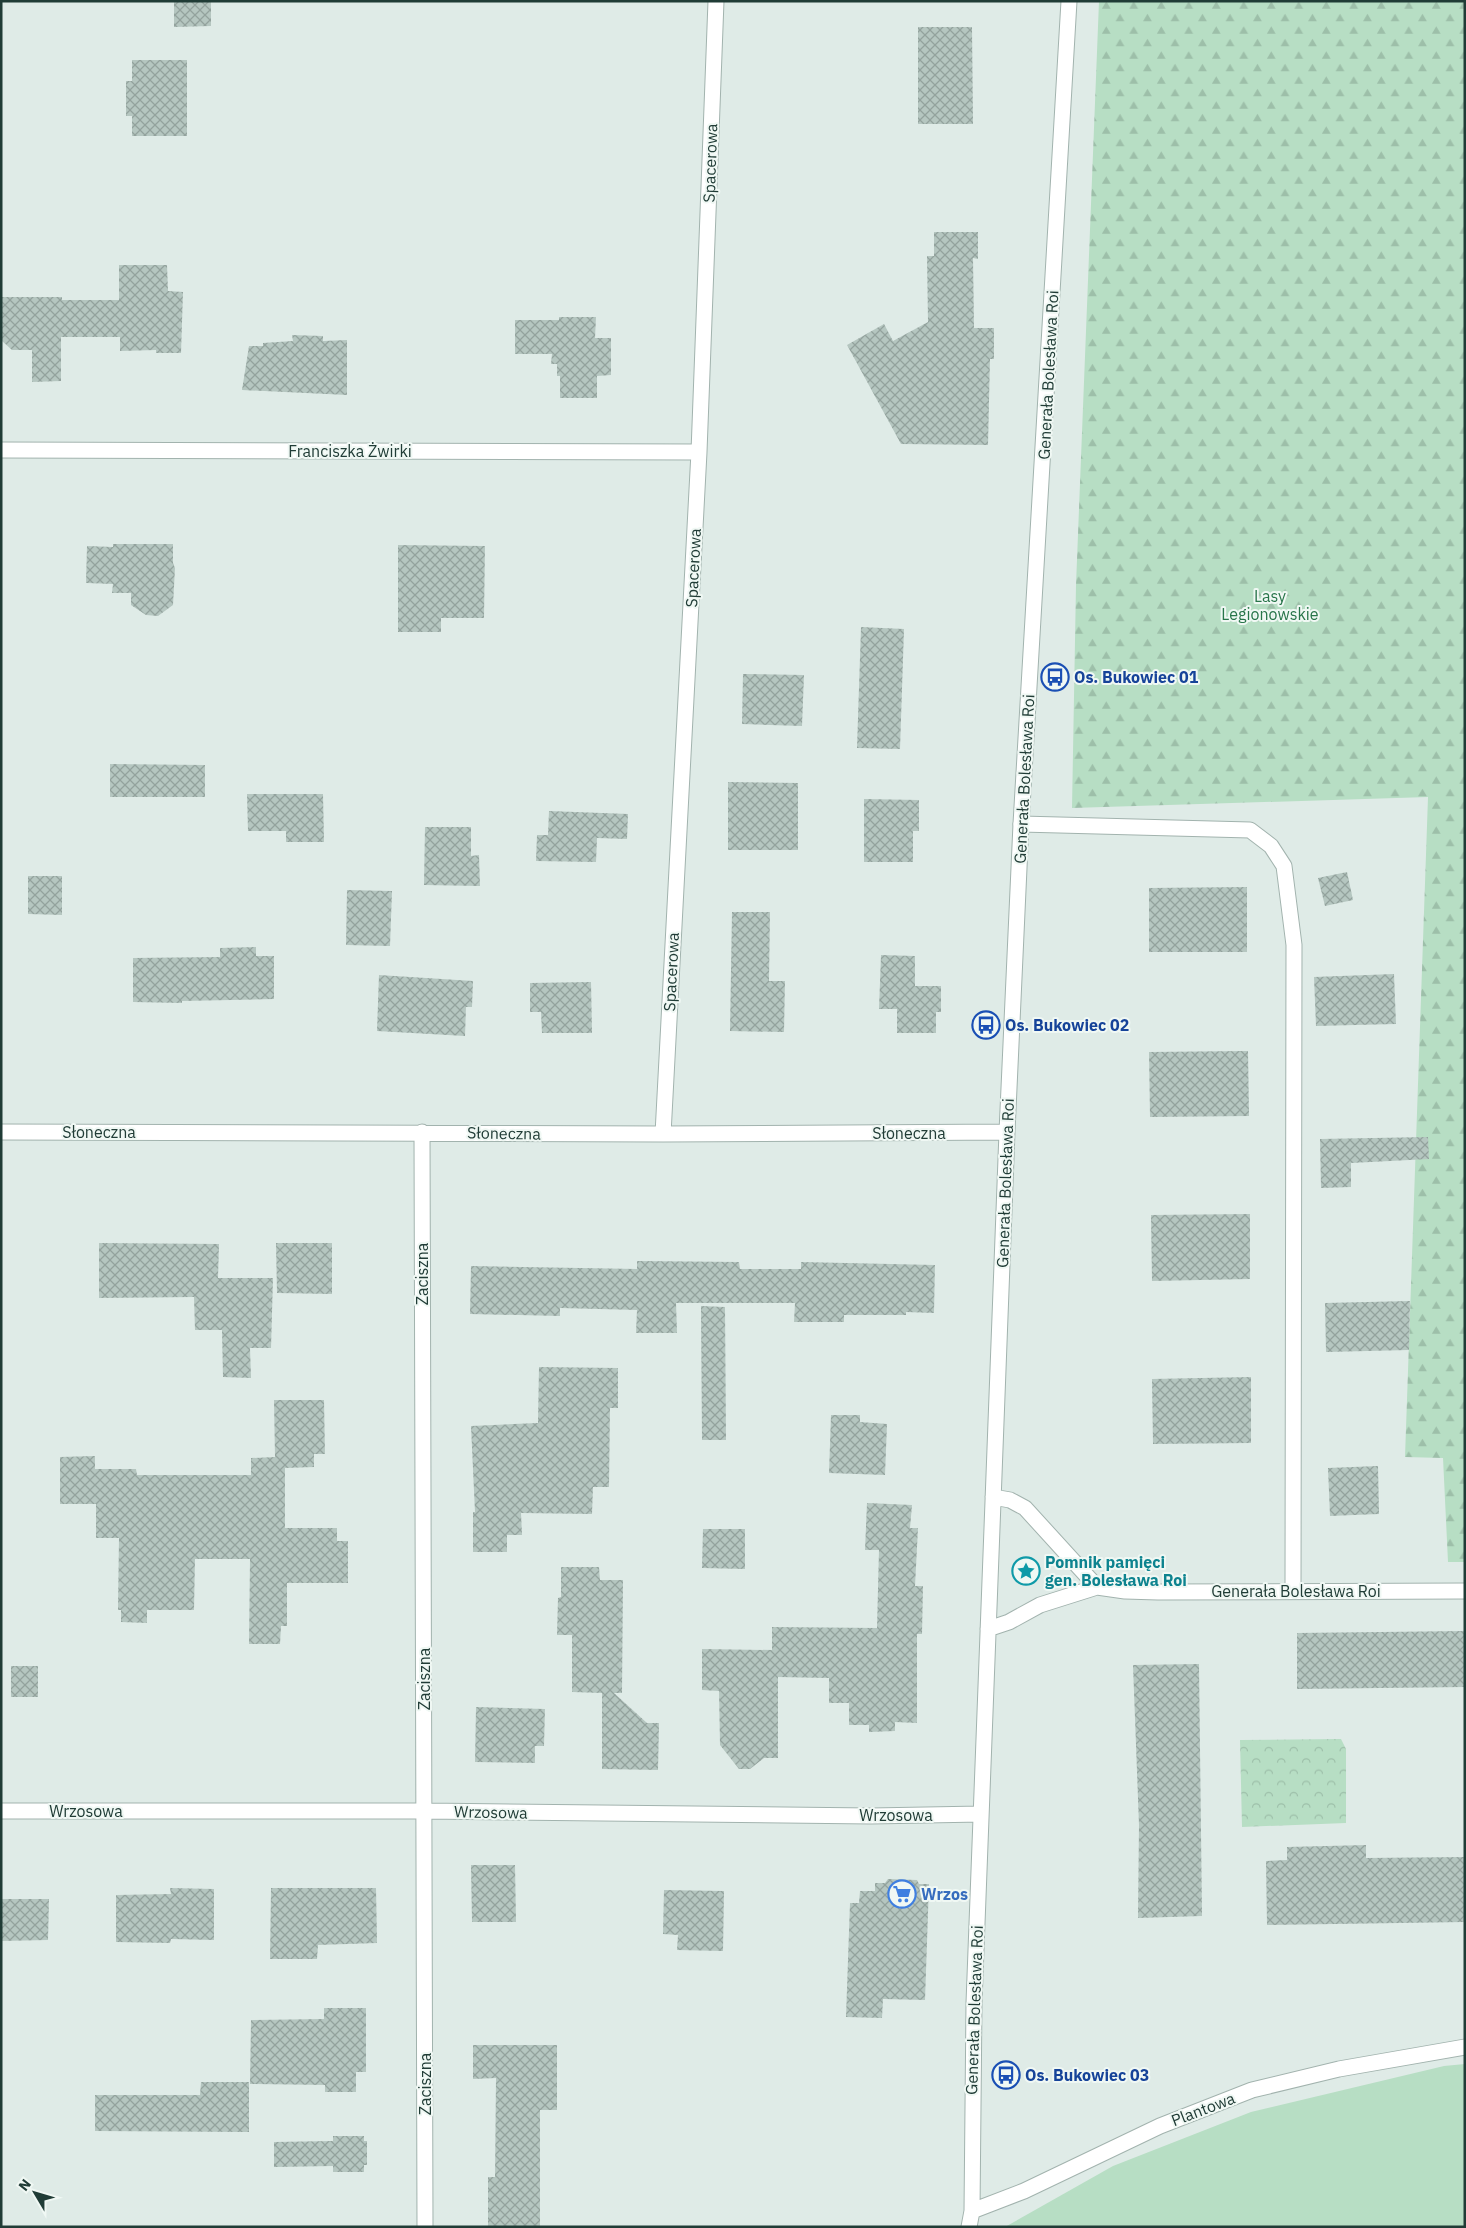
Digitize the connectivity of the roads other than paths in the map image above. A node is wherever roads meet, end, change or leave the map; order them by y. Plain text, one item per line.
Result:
1 (716, 1) edge
2 (1069, 1) edge
3 (1, 450) edge
4 (699, 452) junction
5 (1022, 824) junction
6 (1, 1132) edge
7 (422, 1132) junction
8 (1007, 1132) junction
9 (663, 1134) junction
10 (993, 1497) junction
11 (1098, 1587) junction
12 (1293, 1590) junction
13 (1465, 1591) edge
14 (988, 1629) junction
15 (1, 1811) edge
16 (425, 1811) junction
17 (981, 1814) junction
18 (1465, 2048) edge
19 (972, 2211) junction
20 (425, 2227) edge
21 (968, 2227) edge

1 - 4 street, Spacerowa
2 - 5 street, Generała Bolesława Roi
3 - 4 street, Franciszka Żwirki
4 - 9 street, Spacerowa
5 - 8 street, Generała Bolesława Roi
5 - 12 street
6 - 7 street, Słoneczna
7 - 9 street, Słoneczna
7 - 16 street, Zaciszna
8 - 9 street, Słoneczna
8 - 10 street, Generała Bolesława Roi
10 - 11 street
10 - 14 street, Generała Bolesława Roi
11 - 12 street, Generała Bolesława Roi
11 - 14 street, Generała Bolesława Roi
12 - 13 street, Generała Bolesława Roi
14 - 17 street, Generała Bolesława Roi
15 - 16 street, Wrzosowa
16 - 17 street, Wrzosowa
16 - 20 street, Zaciszna
17 - 19 street, Generała Bolesława Roi
18 - 19 street, Plantowa
19 - 21 street

